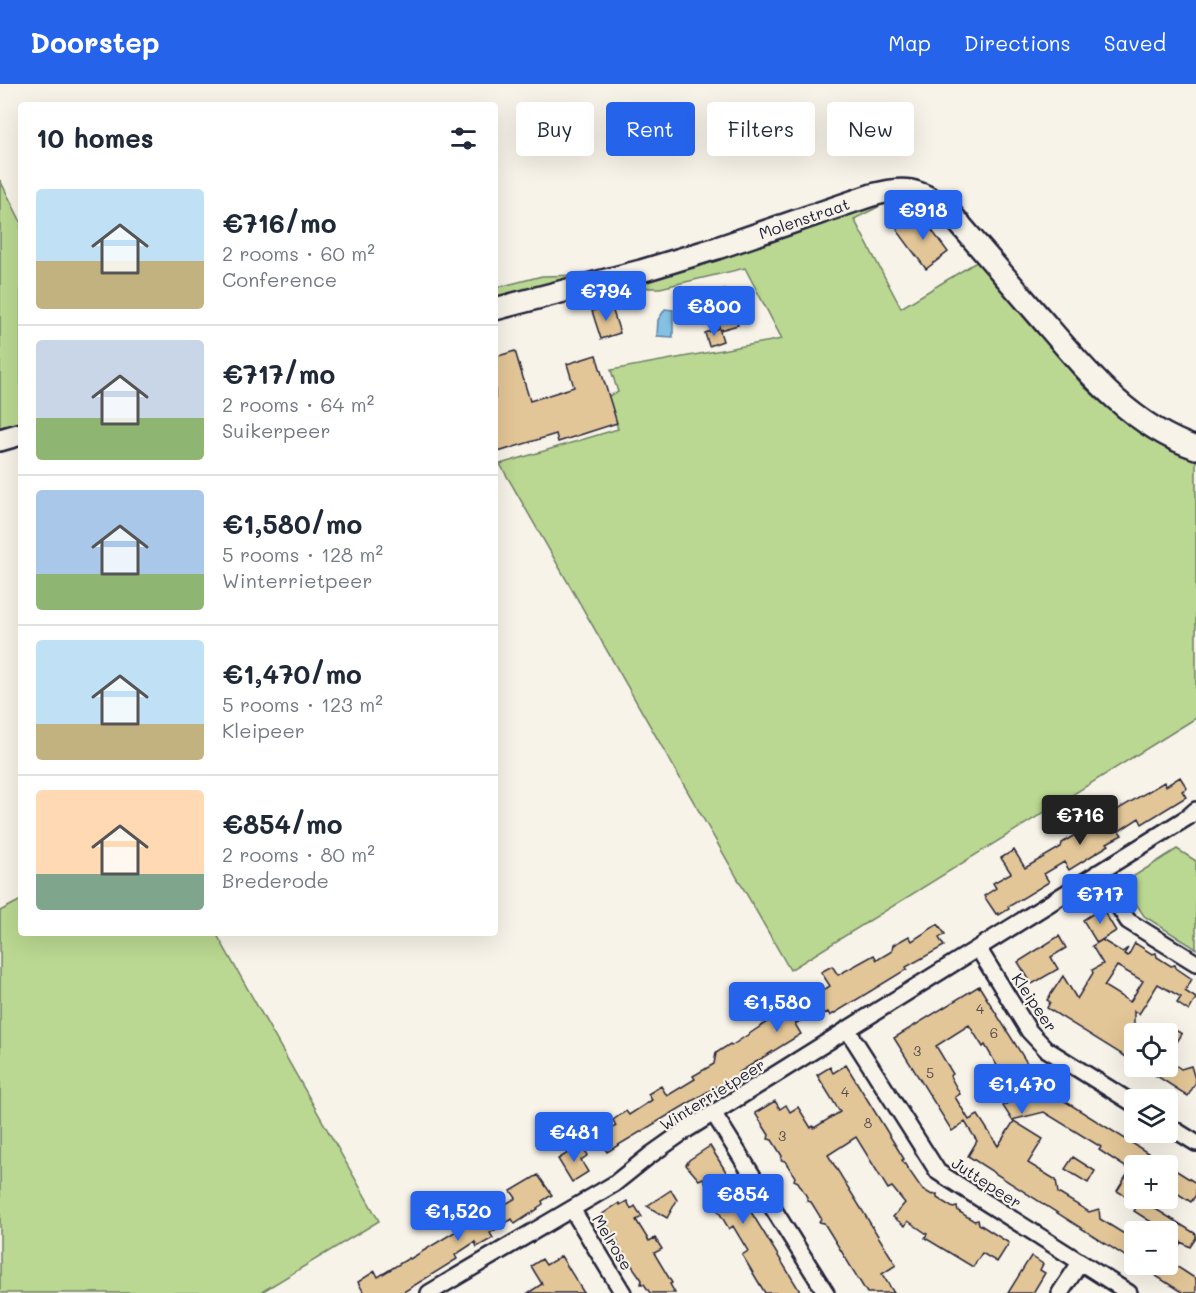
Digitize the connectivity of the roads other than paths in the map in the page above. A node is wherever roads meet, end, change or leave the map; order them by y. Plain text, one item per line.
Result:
1 (498, 308) edge
2 (18, 435) edge
3 (0, 440) edge
4 (1196, 448) edge
5 (1196, 810) edge
6 (1097, 873) junction
7 (978, 948) junction
8 (1196, 963) edge
9 (847, 1029) junction
10 (1124, 1098) edge
11 (714, 1114) junction
12 (1178, 1132) edge
13 (1196, 1143) edge
14 (572, 1209) junction
15 (1080, 1263) junction
16 (438, 1291) edge
17 (623, 1293) edge
18 (826, 1293) edge
19 (1060, 1293) edge
20 (1129, 1293) edge

1 - 4 street, Molenstraat
2 - 3 street
5 - 6 street, Winterrietpeer
6 - 7 street, Winterrietpeer
6 - 8 street
7 - 9 street, Winterrietpeer
7 - 10 street, Kleipeer
9 - 11 street, Winterrietpeer
9 - 15 street, Juttepeer
11 - 14 street, Winterrietpeer
11 - 18 street
12 - 13 street
14 - 16 street, Winterrietpeer
14 - 17 street, Melrose
15 - 19 street
15 - 20 street, Juttepeer

